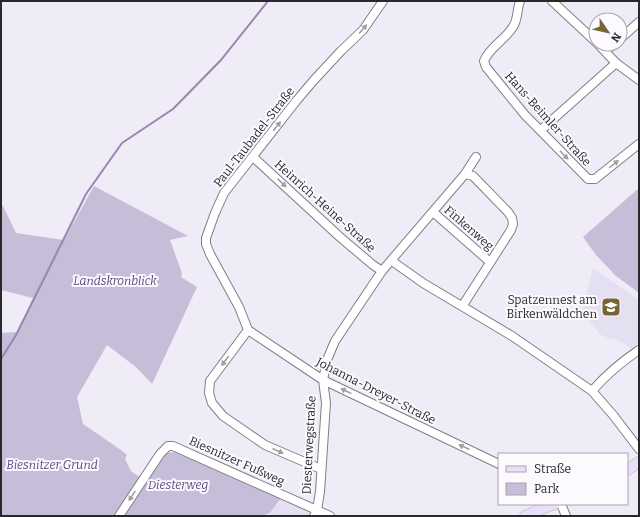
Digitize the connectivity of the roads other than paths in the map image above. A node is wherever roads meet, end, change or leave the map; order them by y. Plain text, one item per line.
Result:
1 (383, 1) edge
2 (520, 1) edge
3 (552, 1) edge
4 (639, 22) edge
5 (628, 32) edge
6 (588, 35) edge
7 (606, 52) edge
8 (616, 63) junction
9 (639, 80) edge
10 (541, 130) junction
11 (639, 144) edge
12 (253, 157) junction
13 (476, 157) dead end
14 (465, 174) junction
15 (432, 212) junction
16 (392, 261) junction
17 (490, 262) junction
18 (382, 271) junction
19 (463, 305) junction
20 (248, 330) junction
21 (639, 350) edge
22 (323, 380) junction
23 (592, 391) junction
24 (639, 449) edge
25 (639, 462) edge
26 (498, 464) edge
27 (321, 469) junction
28 (628, 469) edge
29 (552, 505) edge
30 (561, 505) edge
31 (316, 513) edge
32 (119, 516) edge
33 (330, 516) edge
34 (525, 516) edge
35 (566, 516) edge

12 -> 1 street, Paul-Taubadel-Straße
2 - 10 street, Hans-Beimler-Straße
3 - 6 street
4 - 5 street
7 - 8 street
8 - 9 street
8 - 10 street
10 -> 11 street, Hans-Beimler-Straße
12 -> 18 street, Heinrich-Heine-Straße
12 - 20 street, Paul-Taubadel-Straße
13 - 14 street, Finkenweg
14 - 15 street, Finkenweg
14 - 17 street
15 - 16 street, Finkenweg
15 - 17 street, Finkenweg
16 - 18 street, Finkenweg
16 - 19 street
17 - 19 street
18 - 22 street, Diesterwegstraße
19 - 23 street
20 - 22 street, Johanna-Dreyer-Straße
20 -> 27 street
21 - 23 street
26 -> 22 street, Johanna-Dreyer-Straße
22 - 27 street, Diesterwegstraße
23 - 24 street
25 - 28 main road
27 - 31 street, Diesterwegstraße
29 - 34 main road
30 - 35 street
31 -> 32 street, Biesnitzer Fußweg
31 - 33 street, Biesnitzer Fußweg

